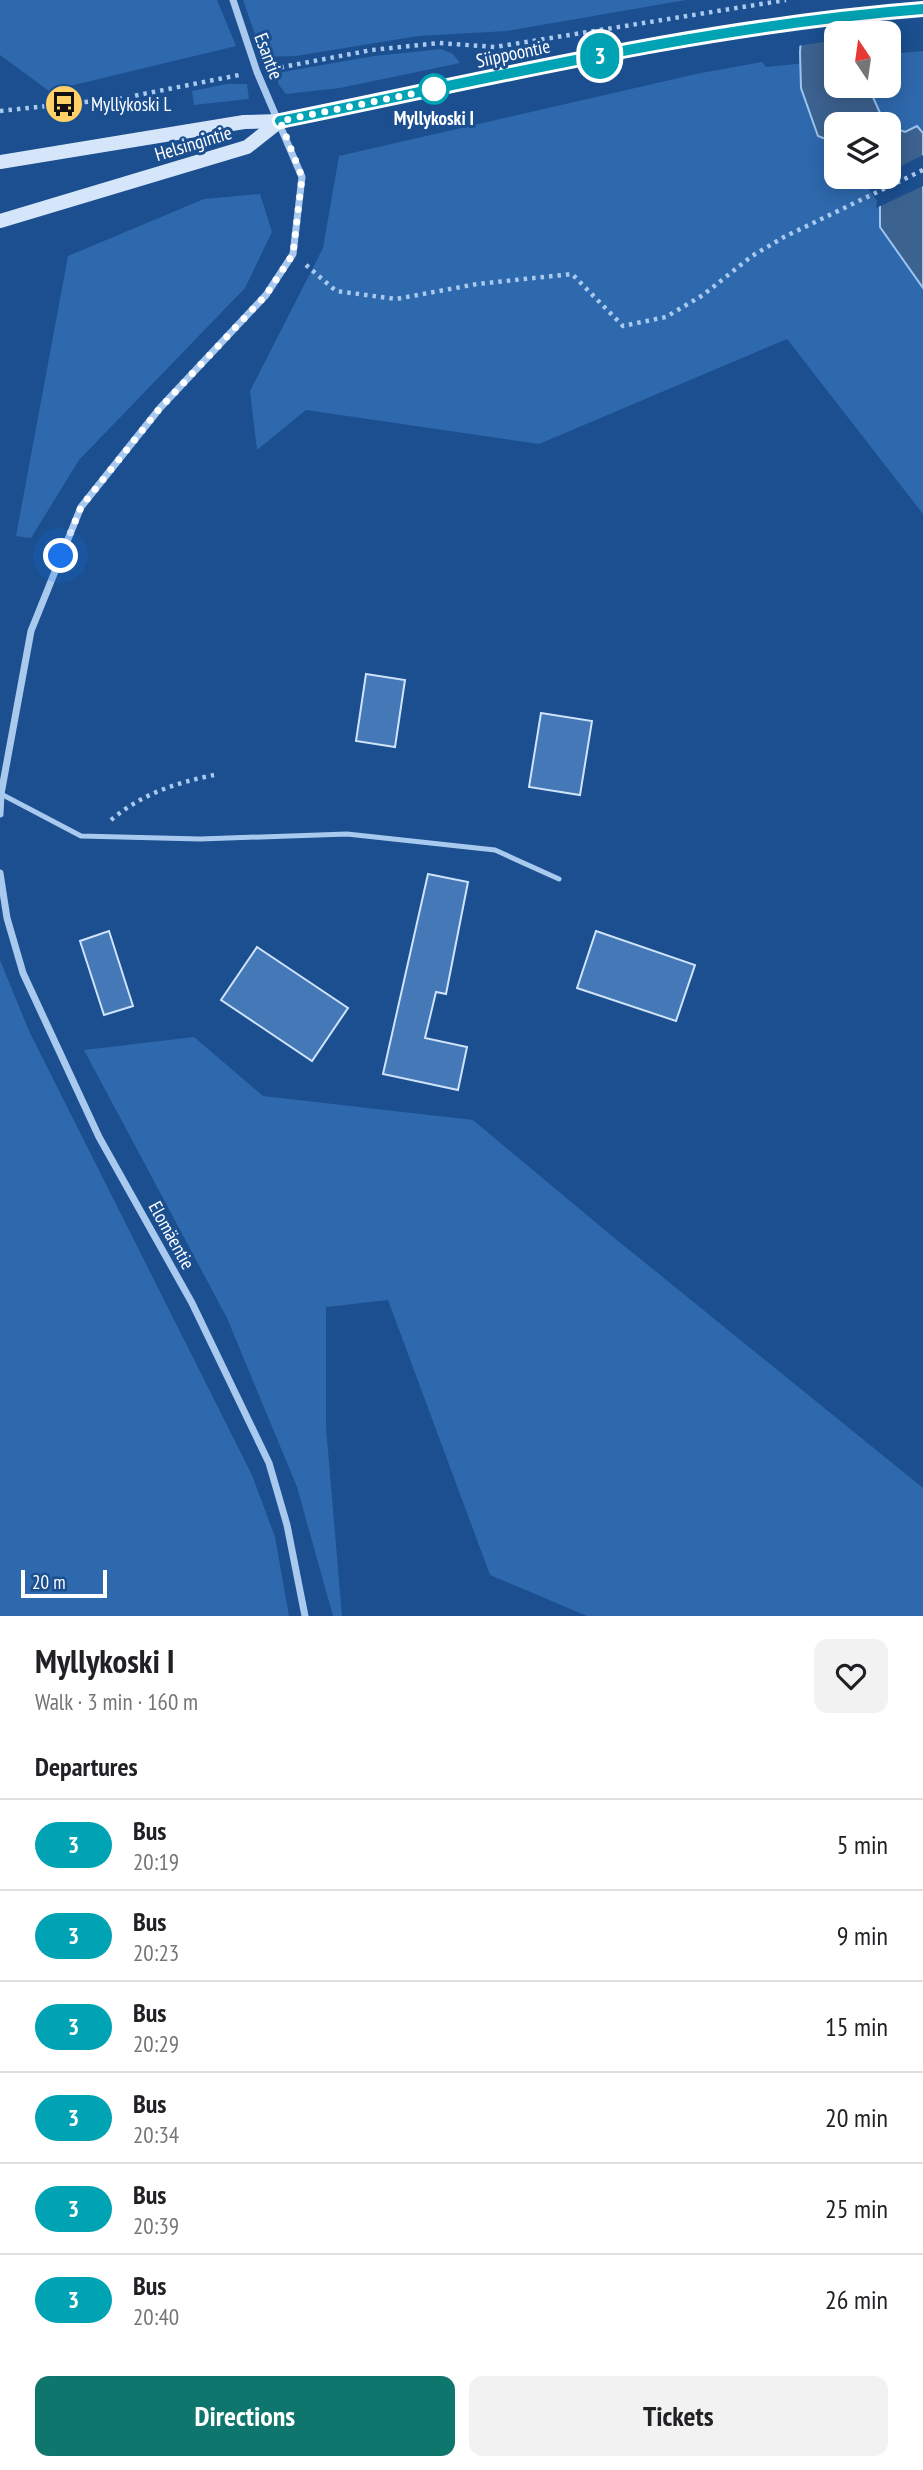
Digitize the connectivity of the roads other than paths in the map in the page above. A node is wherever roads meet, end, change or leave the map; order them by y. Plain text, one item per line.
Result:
1 (233, 0) edge
2 (923, 9) edge
3 (280, 121) junction
4 (0, 162) edge
5 (0, 221) edge
6 (1, 794) edge
7 (0, 814) edge
8 (0, 873) edge
9 (559, 879) dead end
10 (305, 1616) edge

1 - 3 street, Esantie
2 - 3 street, Siippoontie
3 - 4 main road, Helsingintie
3 - 5 main road, Helsingintie
3 - 6 street
6 - 7 street
6 - 9 lane
8 - 10 street, Elomäentie

